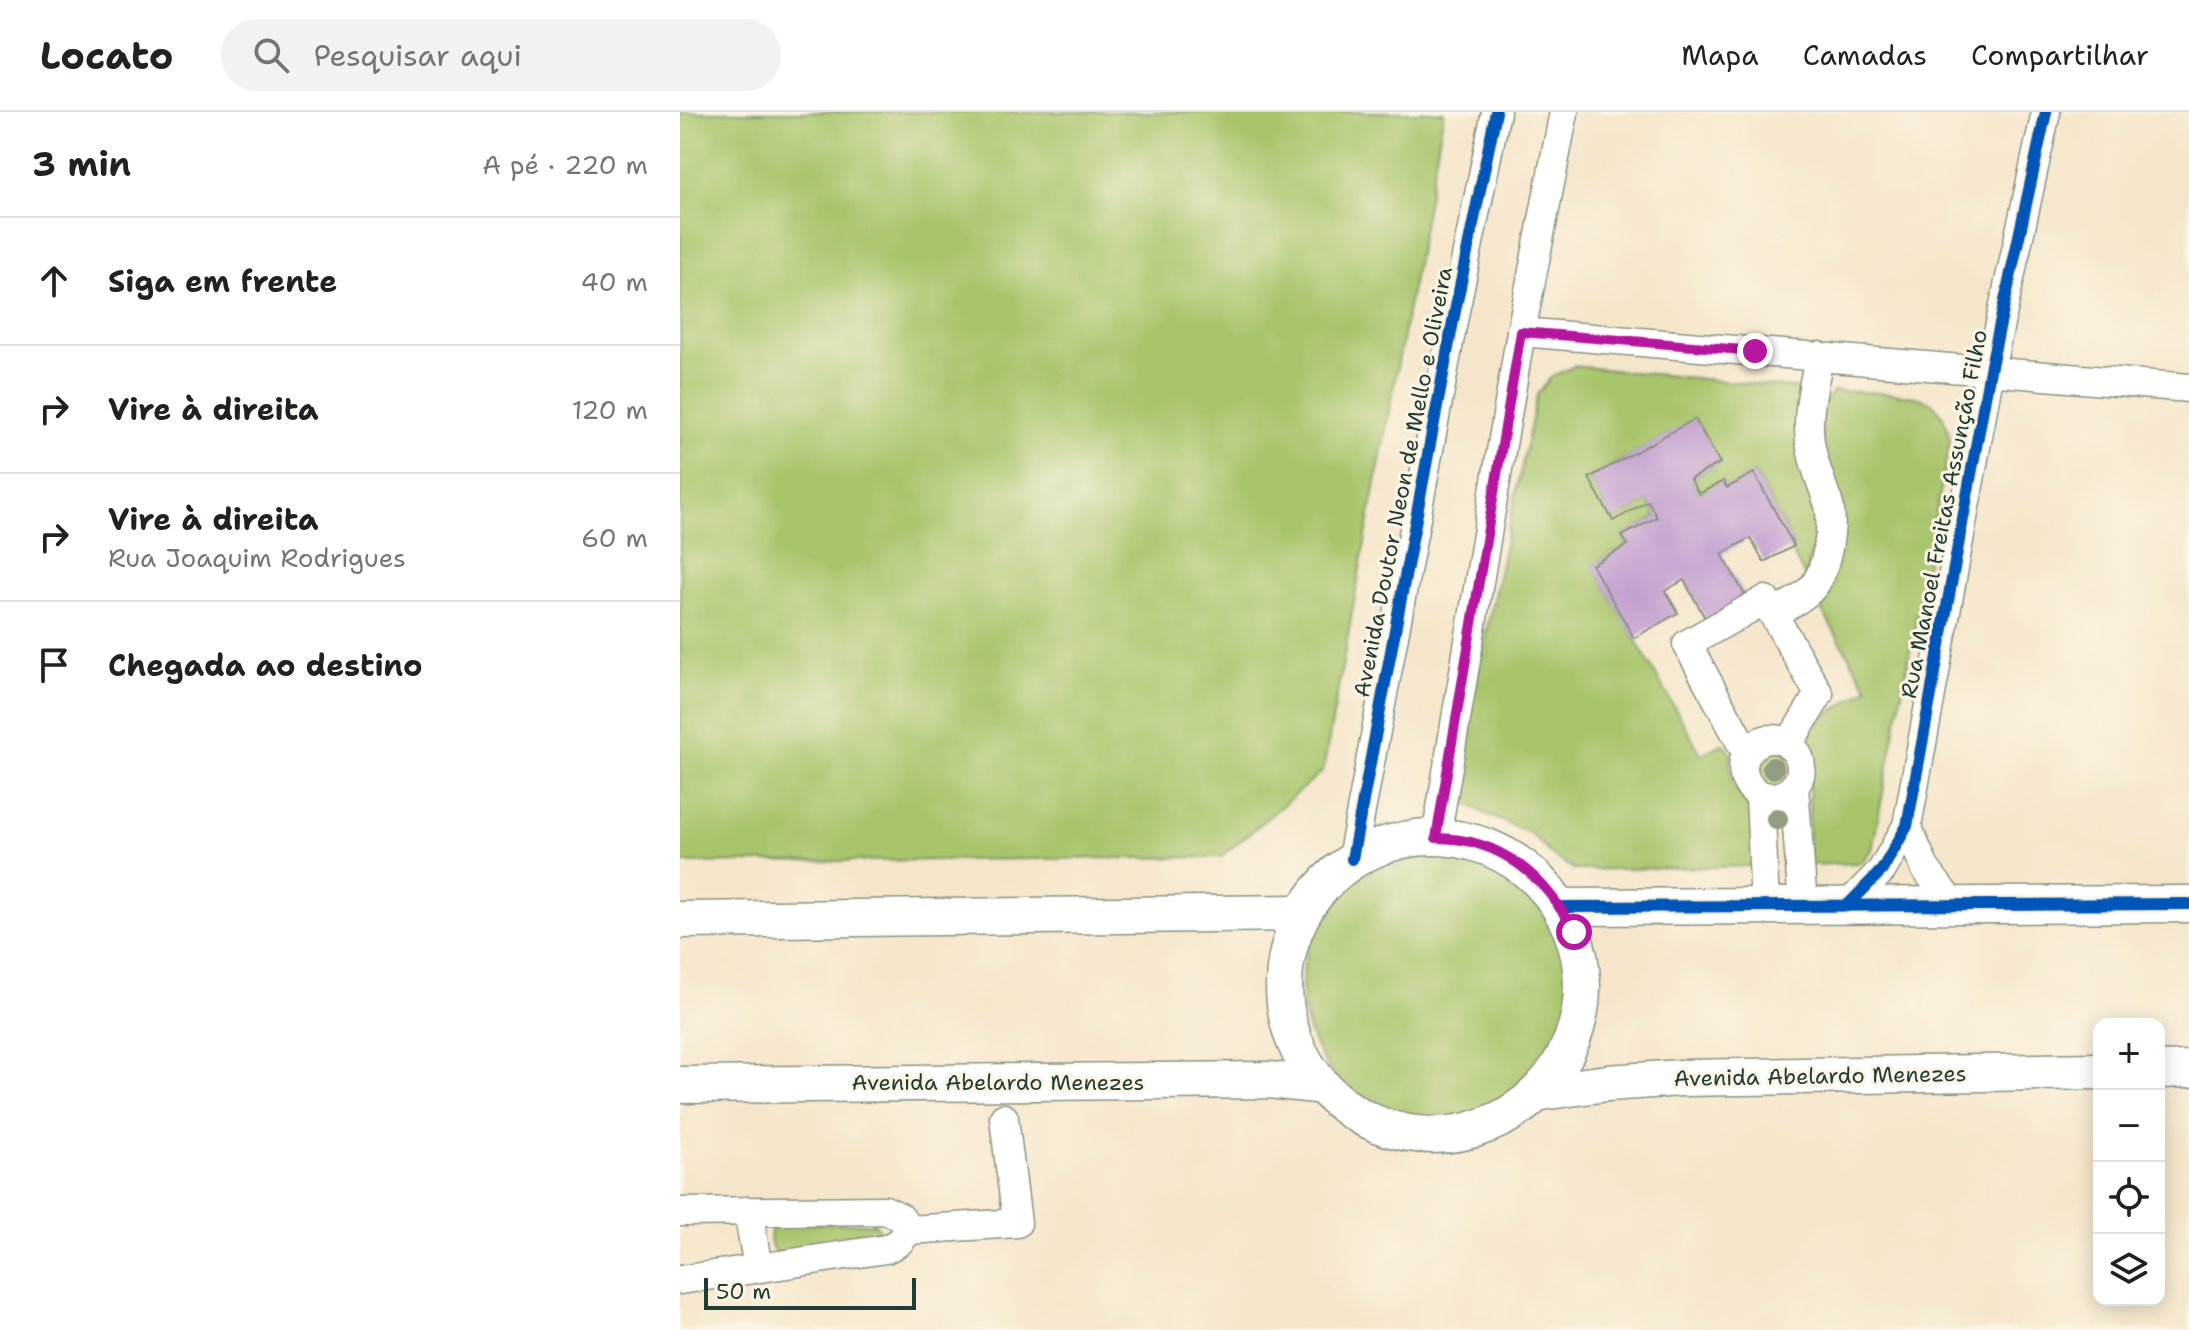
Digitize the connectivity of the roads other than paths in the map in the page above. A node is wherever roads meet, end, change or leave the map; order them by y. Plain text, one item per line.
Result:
1 (1496, 112) edge
2 (1564, 112) edge
3 (2046, 112) edge
4 (1521, 332) junction
5 (1819, 356) junction
6 (1990, 370) junction
7 (2189, 388) edge
8 (1773, 614) junction
9 (1788, 745) junction
10 (1747, 754) junction
11 (1794, 786) junction
12 (1760, 795) junction
13 (1907, 826) junction
14 (1436, 838) junction
15 (1352, 859) junction
16 (2189, 904) edge
17 (1953, 905) junction
18 (1765, 906) junction
19 (1803, 906) junction
20 (1847, 906) junction
21 (1561, 907) junction
22 (1301, 913) junction
23 (680, 920) edge
24 (2189, 1069) edge
25 (2165, 1070) edge
26 (2093, 1071) edge
27 (680, 1085) edge
28 (1316, 1085) junction
29 (1541, 1092) junction
30 (1004, 1118) dead end
31 (748, 1211) junction
32 (680, 1212) edge
33 (909, 1230) junction
34 (758, 1267) junction
35 (680, 1280) edge

1 - 15 street, Avenida Doutor Neon de Mello e Oliveira
2 - 4 street
3 - 6 street, Rua Manoel Freitas Assunção Filho
4 - 5 street
4 - 14 street
5 - 6 street
5 - 8 street
6 - 7 street
6 - 13 street, Rua Manoel Freitas Assunção Filho
8 - 9 street
8 - 10 street
9 - 10 street
9 - 11 street
10 - 12 street
11 - 12 street
11 - 19 street
12 - 18 street
13 - 17 street
13 - 20 street, Rua Manoel Freitas Assunção Filho
14 - 15 main road
14 - 21 main road
15 - 22 main road
16 - 17 main road
17 - 20 main road
18 - 19 main road
18 - 21 main road
19 - 20 main road
21 - 29 main road
22 - 23 main road
22 - 28 main road
24 - 25 main road
26 - 29 main road, Avenida Abelardo Menezes
27 - 28 main road, Avenida Abelardo Menezes
28 - 29 main road
30 - 33 street
31 - 32 street
31 - 33 street
31 - 34 street
33 - 34 street
34 - 35 street

